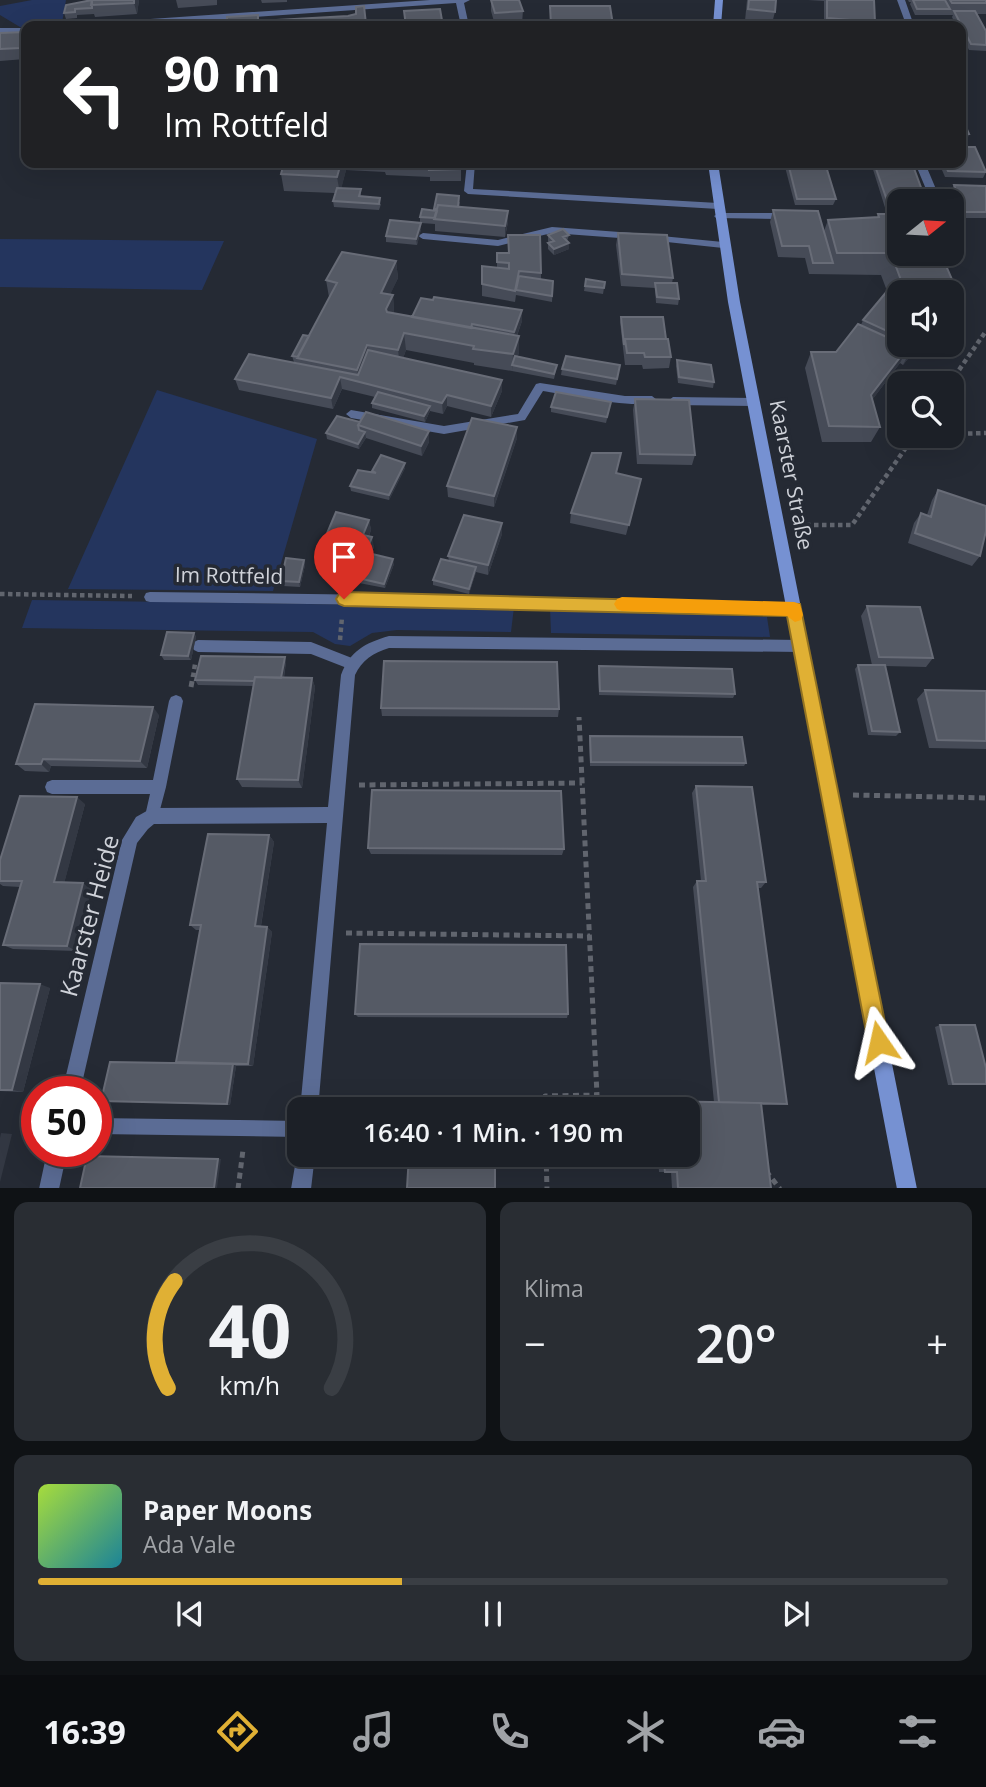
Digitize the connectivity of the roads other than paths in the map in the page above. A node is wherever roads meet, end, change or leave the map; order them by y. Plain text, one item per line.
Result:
1 (466, 0) edge
2 (719, 0) edge
3 (901, 0) edge
4 (459, 1) edge
5 (165, 21) edge
6 (464, 21) edge
7 (717, 21) edge
8 (906, 21) edge
9 (0, 31) edge
10 (21, 31) edge
11 (470, 168) edge
12 (714, 168) edge
13 (922, 168) edge
14 (931, 189) edge
15 (718, 211) junction
16 (779, 216) edge
17 (423, 236) dead end
18 (723, 245) junction
19 (754, 402) junction
20 (351, 414) dead end
21 (150, 597) road end
22 (794, 609) junction
23 (198, 646) road end
24 (802, 646) junction
25 (354, 660) junction
26 (176, 701) road end
27 (52, 787) dead end
28 (159, 787) junction
29 (337, 815) junction
30 (152, 816) junction
31 (75, 1076) edge
32 (310, 1097) edge
33 (112, 1126) edge
34 (287, 1129) edge
35 (54, 1167) edge
36 (303, 1167) edge
37 (49, 1188) edge
38 (301, 1188) edge
39 (907, 1188) edge

1 - 4 street
2 - 7 main road
3 - 8 lane
4 - 5 street
4 - 6 street
9 - 10 street
11 - 15 lane
12 - 15 main road, Kaarster Straße
13 - 14 street
15 - 16 lane
15 - 18 main road, Kaarster Straße
17 - 18 lane
18 - 19 main road, Kaarster Straße
19 - 20 lane
19 - 22 main road, Kaarster Straße
21 - 22 lane, Im Rottfeld
22 - 24 main road, Kaarster Straße
23 - 25 lane
24 - 25 street
24 - 39 main road, Kaarster Straße
25 - 29 street
26 - 28 lane
27 - 28 lane
28 - 30 lane
29 - 30 street
29 - 32 street
30 - 31 street, Kaarster Heide
33 - 34 lane
35 - 37 street
36 - 38 street

